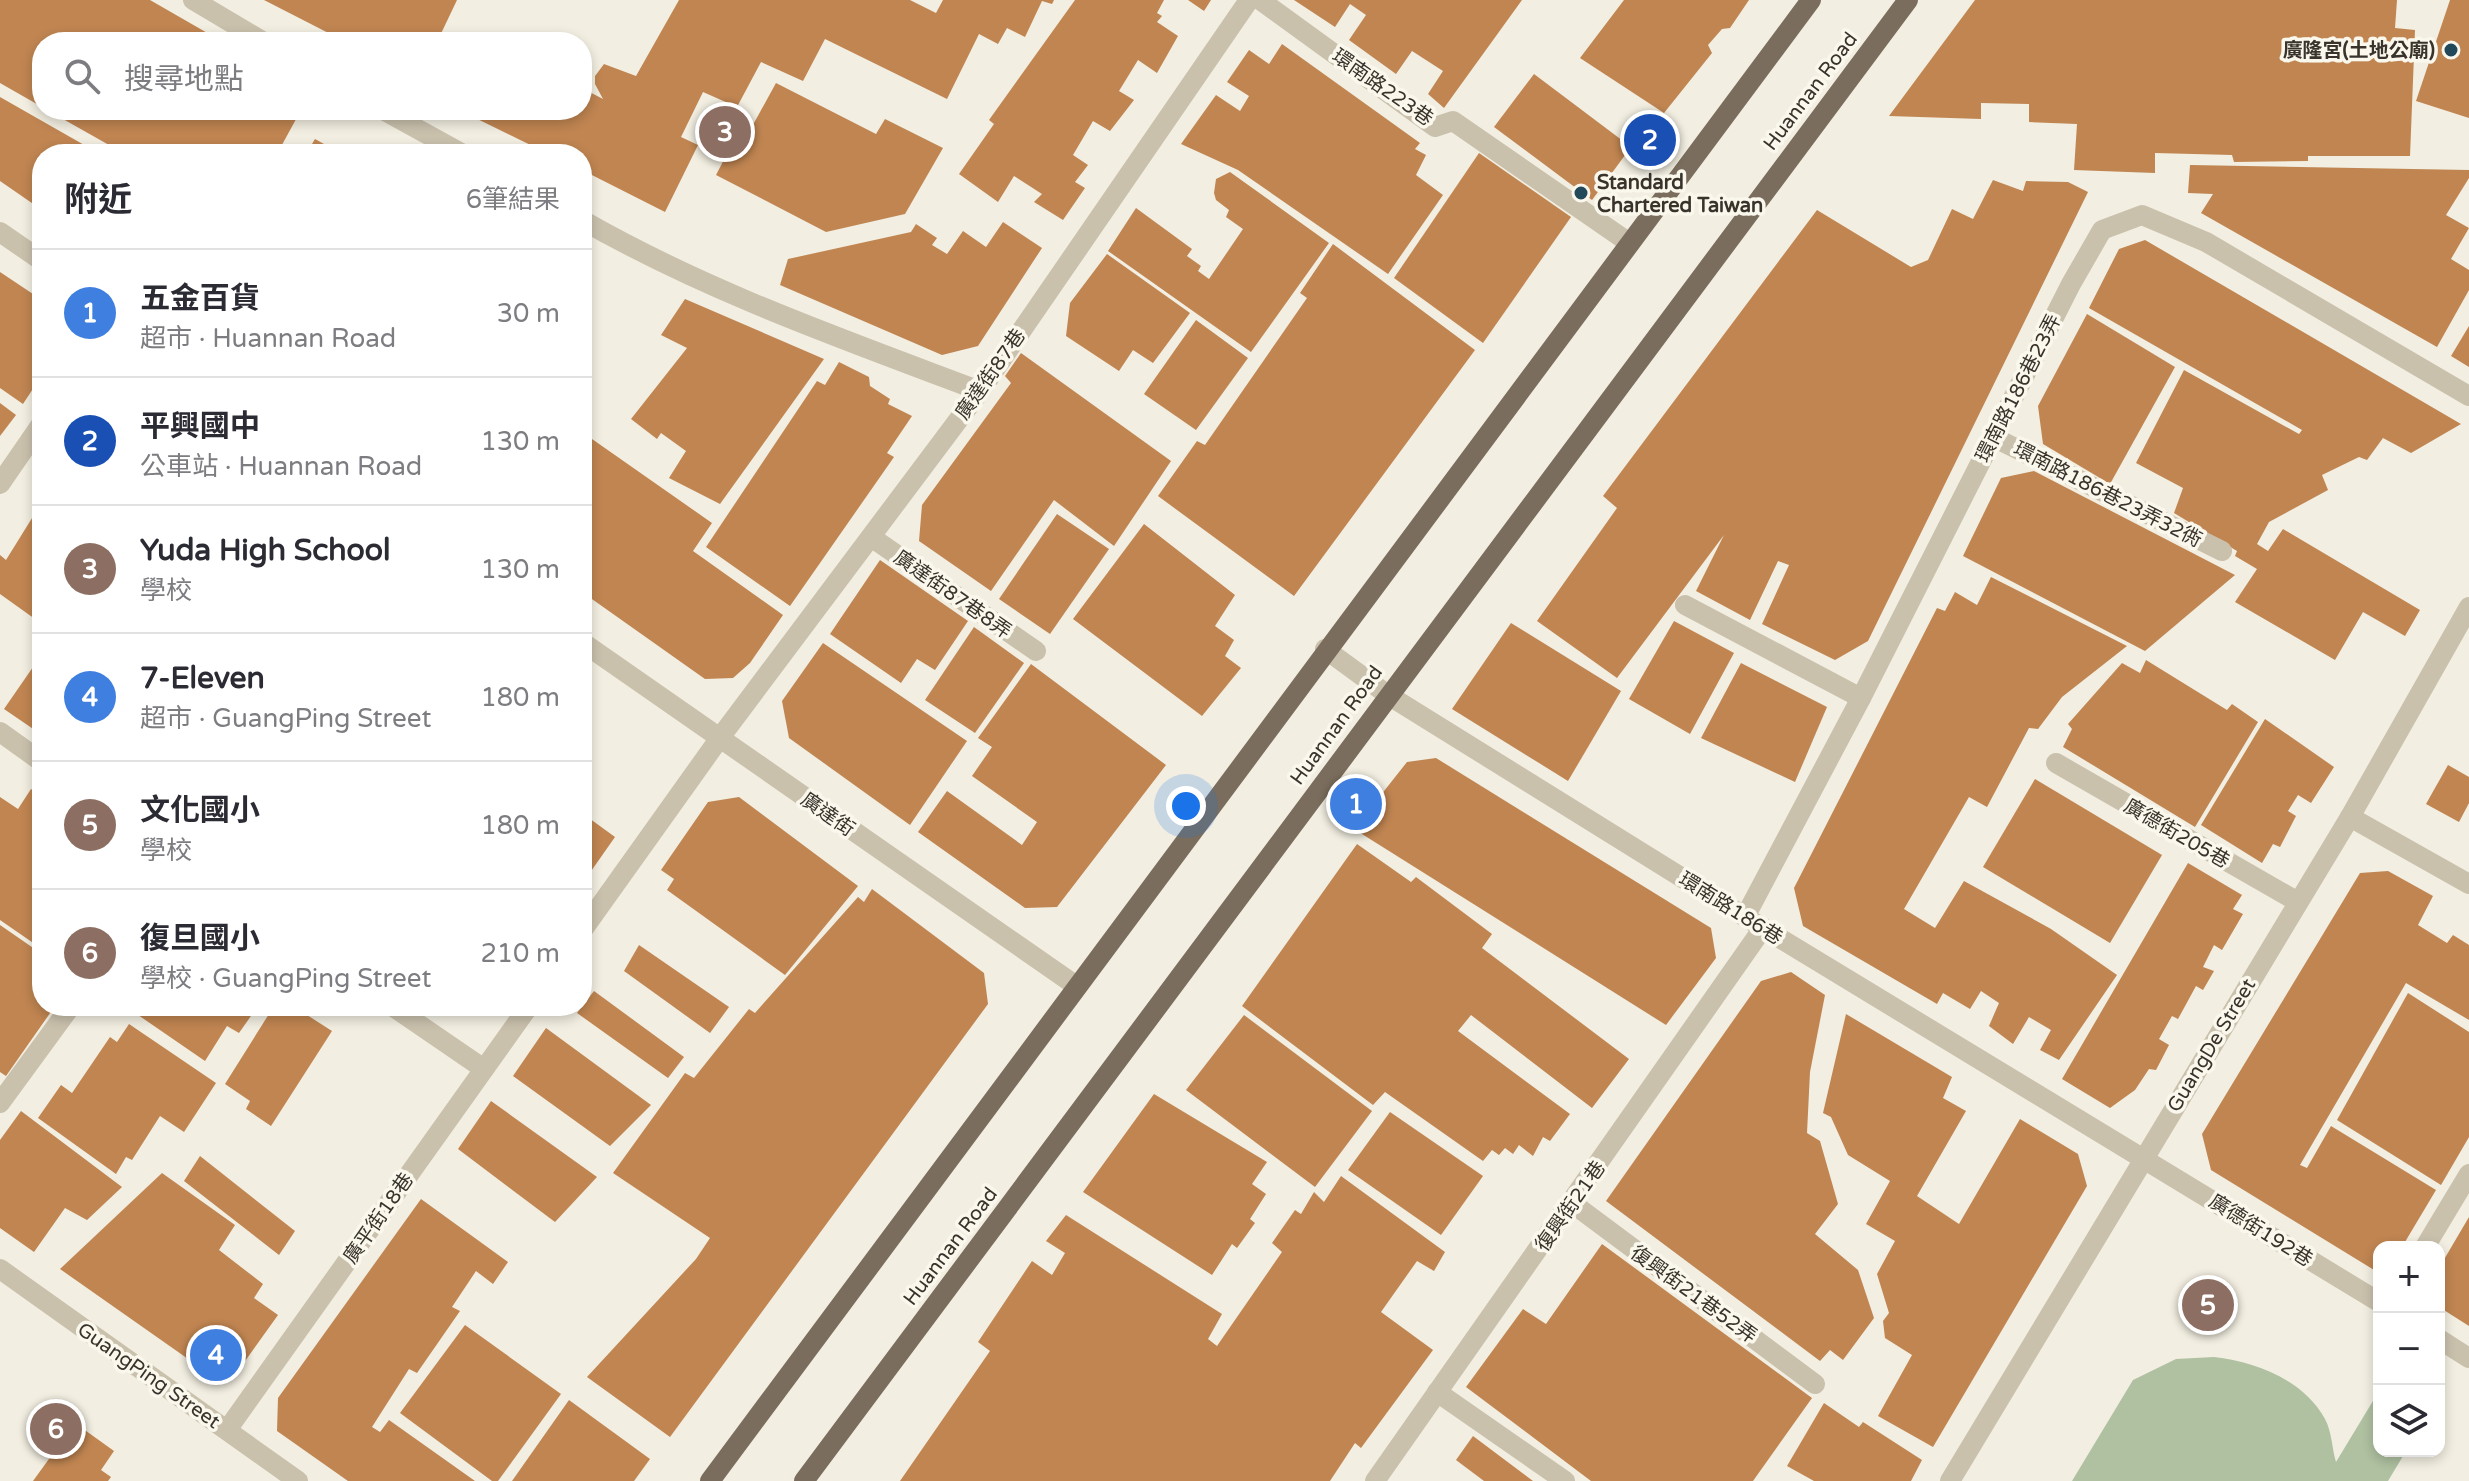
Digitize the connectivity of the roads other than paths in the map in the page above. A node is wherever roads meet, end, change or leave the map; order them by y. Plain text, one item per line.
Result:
1 (193, 0) edge
2 (1249, 0) edge
3 (1260, 0) edge
4 (1811, 0) edge
5 (1908, 0) edge
6 (247, 32) edge
7 (401, 120) edge
8 (445, 144) edge
9 (592, 226) edge
10 (0, 232) edge
11 (1628, 242) junction
12 (32, 254) edge
13 (980, 391) junction
14 (2469, 396) edge
15 (1993, 437) junction
16 (32, 438) edge
17 (0, 484) edge
18 (871, 537) junction
19 (2222, 551) dead end
20 (1685, 605) dead end
21 (2469, 607) edge
22 (592, 649) edge
23 (1325, 649) junction
24 (1036, 651) dead end
25 (1388, 695) junction
26 (1861, 698) junction
27 (0, 732) edge
28 (719, 739) junction
29 (32, 755) edge
30 (2056, 763) dead end
31 (2350, 817) junction
32 (2469, 884) edge
33 (2298, 902) junction
34 (592, 917) edge
35 (1754, 923) junction
36 (1075, 985) junction
37 (64, 1016) edge
38 (407, 1016) edge
39 (522, 1016) edge
40 (484, 1069) junction
41 (0, 1103) edge
42 (2143, 1157) junction
43 (2469, 1174) edge
44 (1572, 1203) junction
45 (2429, 1241) edge
46 (0, 1269) edge
47 (2373, 1298) edge
48 (2445, 1343) edge
49 (2469, 1358) edge
50 (1815, 1384) dead end
51 (1437, 1392) junction
52 (227, 1430) junction
53 (298, 1481) edge
54 (710, 1481) edge
55 (804, 1481) edge
56 (1375, 1481) edge
57 (1565, 1481) edge
58 (1950, 1481) edge

1 - 6 street
2 - 13 street, 廣達街87巷
3 - 11 street, 環南路223巷
4 - 11 main road
5 - 25 main road, Huannan Road
7 - 8 street
9 - 13 street
10 - 12 street
11 - 23 main road
13 - 18 street, 廣達街87巷
14 - 15 street, 環南路186巷23弄
15 - 19 street, 環南路186巷23弄32衖
15 - 26 street, 環南路186巷23弄
16 - 17 street
18 - 24 street, 廣達街87巷8弄
18 - 28 street, 廣達街87巷
20 - 26 street
21 - 31 street, GuangDe Street
22 - 28 street, 廣達街
23 - 25 street, 環南路186巷
23 - 36 main road
25 - 35 street, 環南路186巷
25 - 55 main road, Huannan Road
26 - 35 street, 環南路186巷23弄
27 - 29 street
28 - 34 street
28 - 36 street, 廣達街
30 - 33 street, 廣德街205巷
31 - 32 street
31 - 33 street, GuangDe Street
33 - 42 street, GuangDe Street
35 - 42 street, 環南路186巷
35 - 44 street, 復興街21巷
36 - 54 main road
37 - 41 street
38 - 40 street
39 - 40 street, 廣平街18巷
40 - 52 street, 廣平街18巷
42 - 47 street, 廣德街192巷
42 - 58 street, GuangDe Street
43 - 45 street
44 - 50 street, 復興街21巷52弄
44 - 51 street, 復興街21巷
46 - 52 street, GuangPing Street
48 - 49 street
51 - 56 street, 復興街21巷
51 - 57 street
52 - 53 street, GuangPing Street

